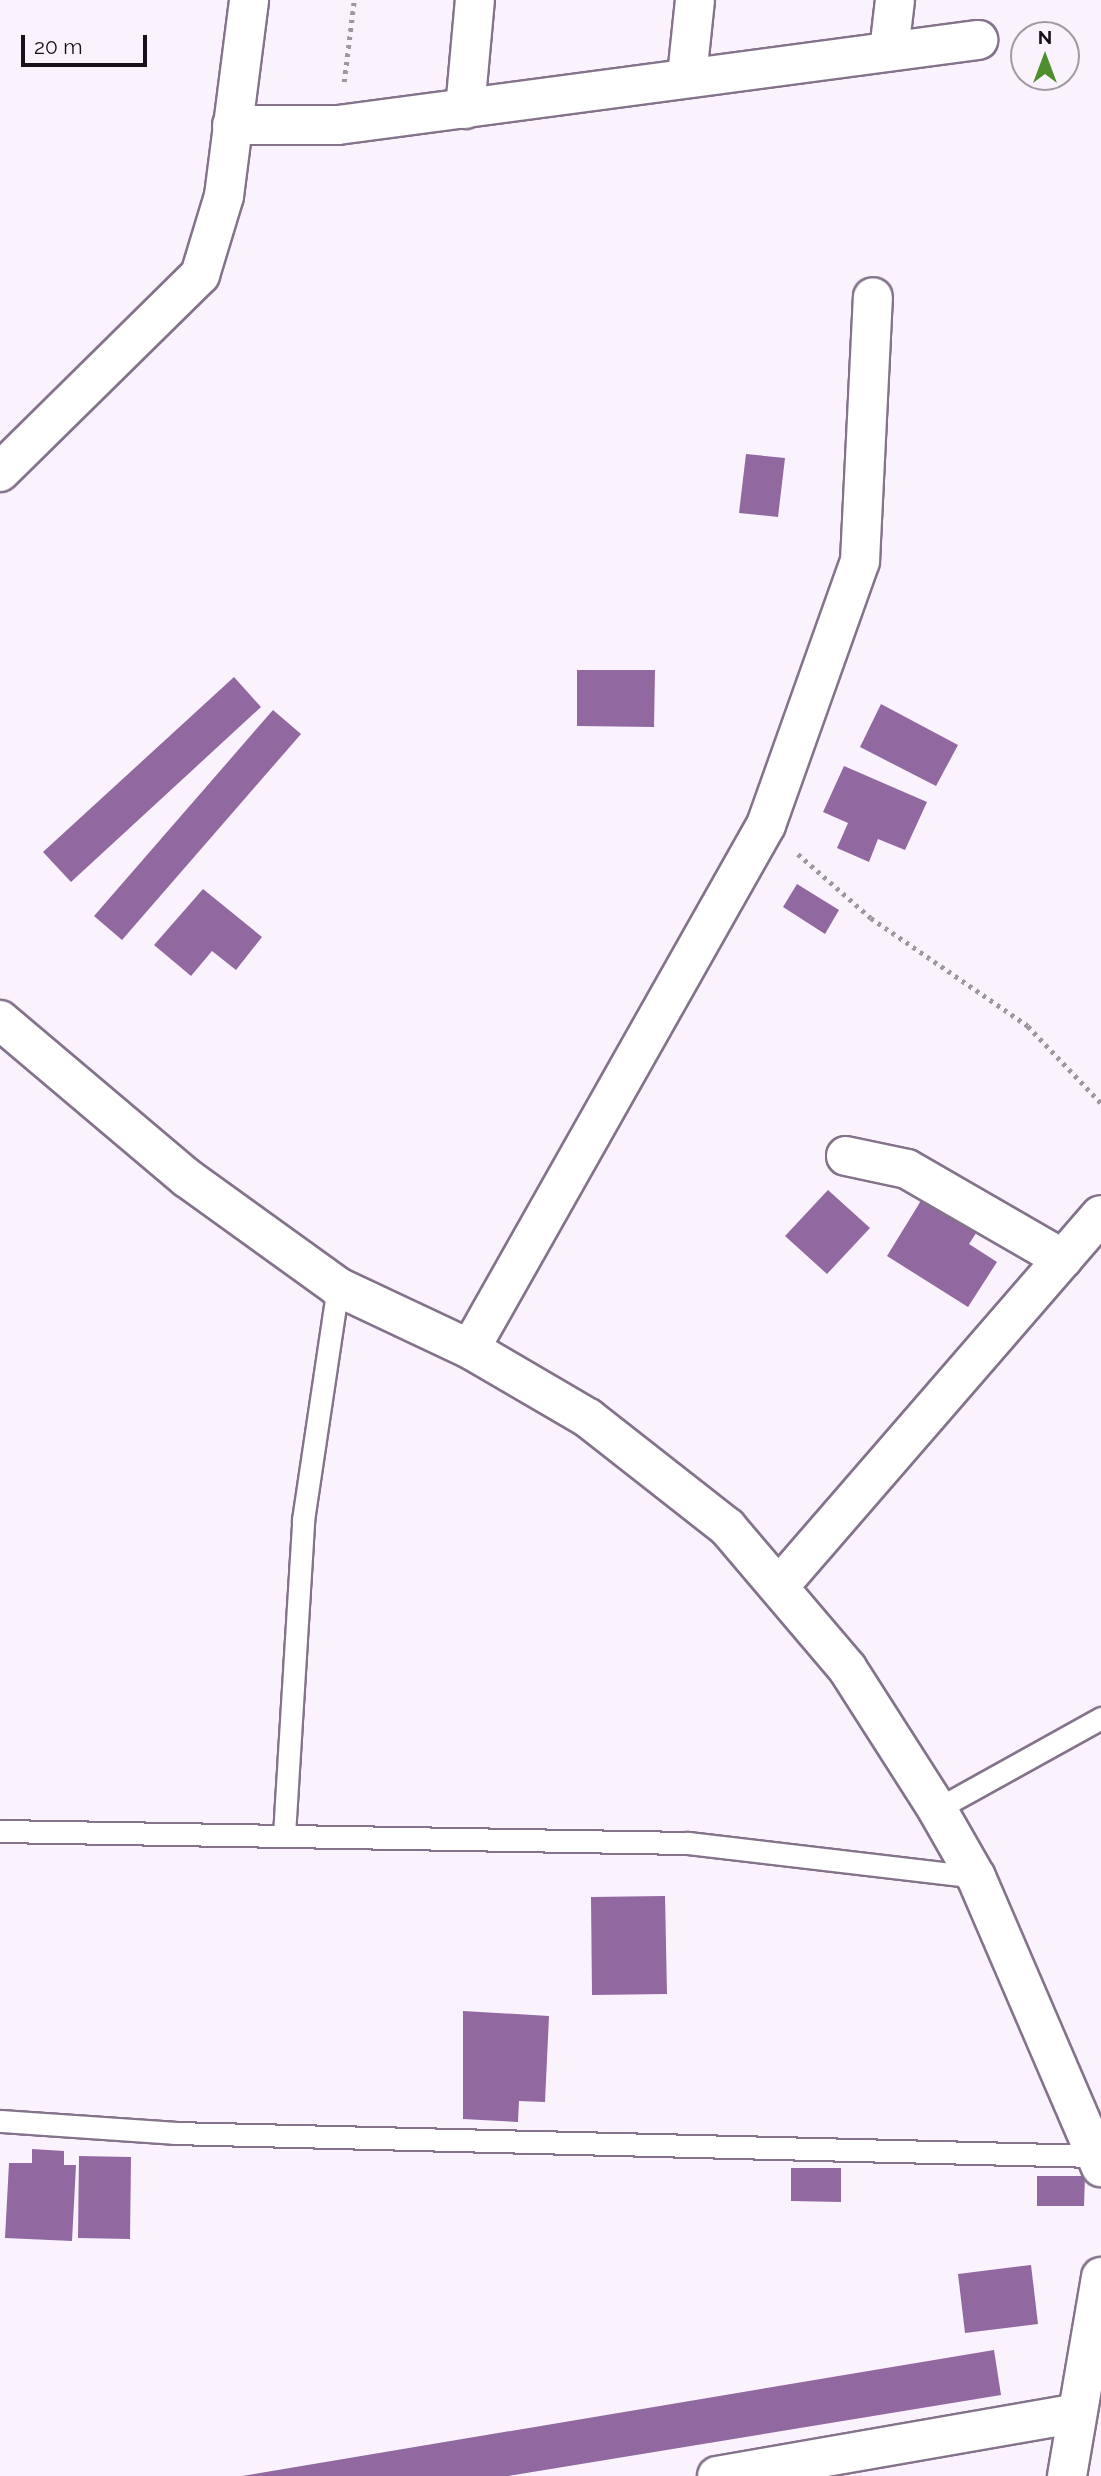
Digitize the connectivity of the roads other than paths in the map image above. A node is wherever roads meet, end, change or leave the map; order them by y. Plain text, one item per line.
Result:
1 (249, 0) edge
2 (475, 0) edge
3 (695, 0) edge
4 (895, 0) edge
5 (978, 40) dead end
6 (889, 51) junction
7 (687, 76) junction
8 (465, 109) junction
9 (232, 125) junction
10 (873, 297) dead end
11 (0, 472) edge
12 (0, 1020) edge
13 (846, 1156) dead end
14 (1101, 1215) edge
15 (1063, 1259) junction
16 (338, 1287) junction
17 (470, 1349) junction
18 (781, 1584) junction
19 (1101, 1718) edge
20 (937, 1809) junction
21 (0, 1831) edge
22 (284, 1835) junction
23 (975, 1877) junction
24 (0, 2121) edge
25 (1099, 2161) edge
26 (1101, 2277) edge
27 (1077, 2413) junction
28 (717, 2476) edge
29 (1067, 2476) edge

1 - 9 street
2 - 8 street
3 - 7 street
4 - 6 street
5 - 6 street
6 - 7 street
7 - 8 street
8 - 9 street
9 - 11 street
10 - 17 street
12 - 16 street
13 - 15 street
14 - 15 street
15 - 18 street
16 - 17 street
16 - 22 lane
17 - 18 street
18 - 20 street
19 - 20 lane
20 - 23 street
21 - 22 lane
22 - 23 lane
23 - 25 street
24 - 25 lane
26 - 27 street
27 - 28 street
27 - 29 street

